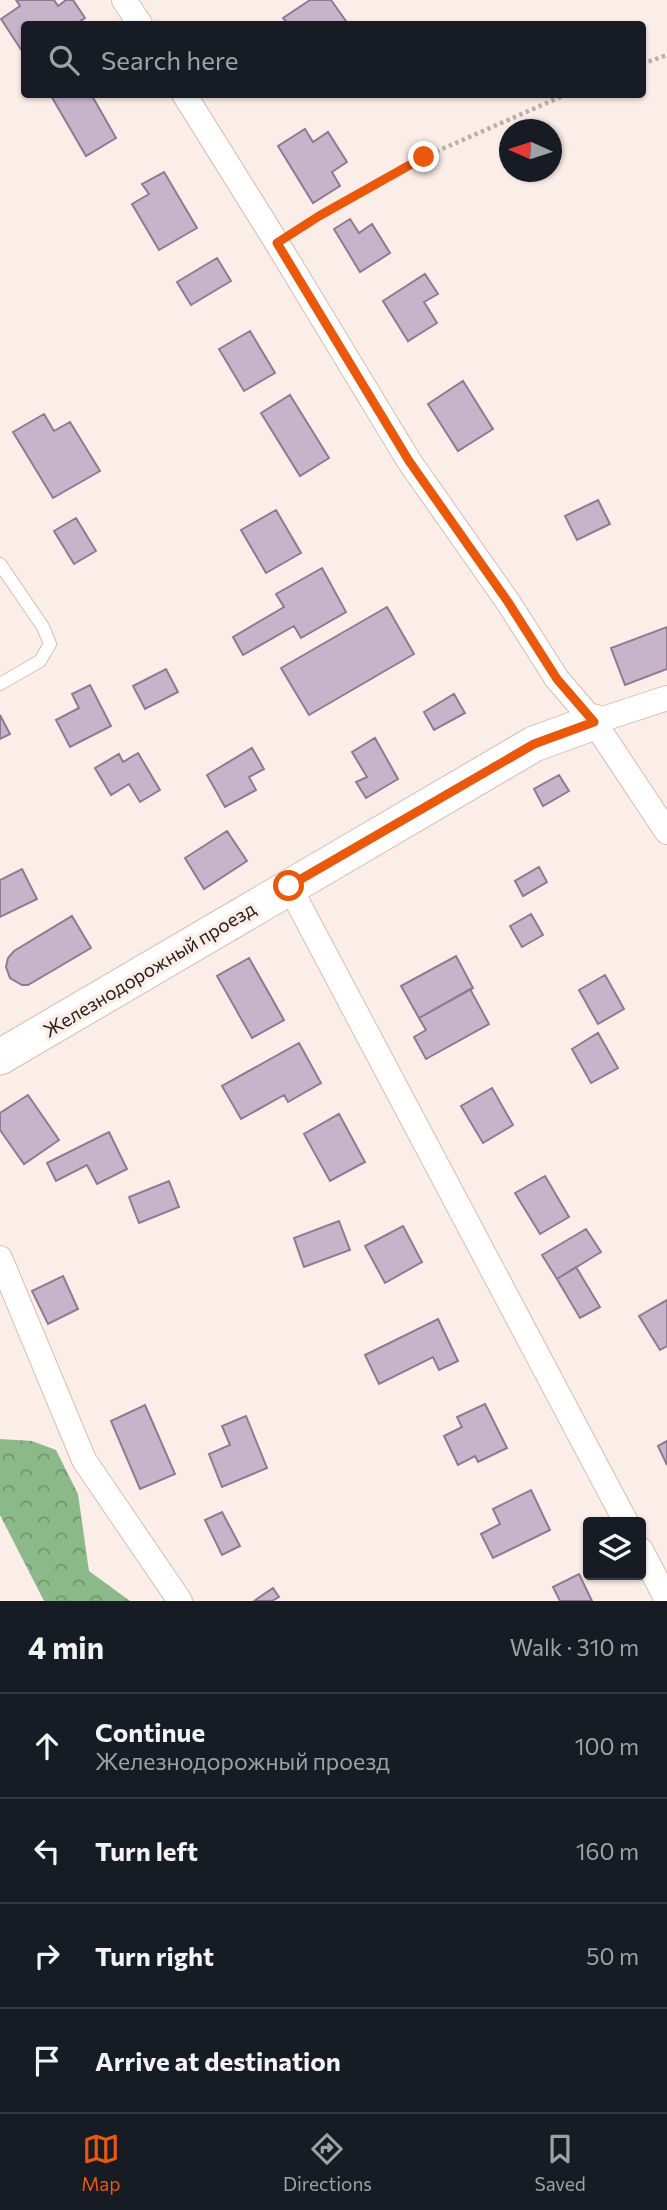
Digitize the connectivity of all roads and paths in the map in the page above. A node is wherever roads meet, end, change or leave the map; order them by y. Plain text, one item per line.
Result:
1 (124, 0) edge
2 (138, 21) edge
3 (667, 55) edge
4 (646, 63) edge
5 (186, 98) edge
6 (558, 98) edge
7 (277, 243) junction
8 (0, 564) edge
9 (0, 684) edge
10 (667, 698) edge
11 (594, 722) junction
12 (667, 832) edge
13 (289, 886) junction
14 (0, 1057) edge
15 (0, 1258) edge
16 (623, 1517) edge
17 (646, 1560) edge
18 (667, 1600) edge
19 (180, 1601) edge

1 - 2 street
3 - 4 path
5 - 7 street
6 - 7 path
7 - 11 street
8 - 9 lane
10 - 11 street
11 - 12 street
11 - 13 street, Железнодорожный проезд
13 - 14 street, Железнодорожный проезд
13 - 16 street
15 - 19 street
17 - 18 street

